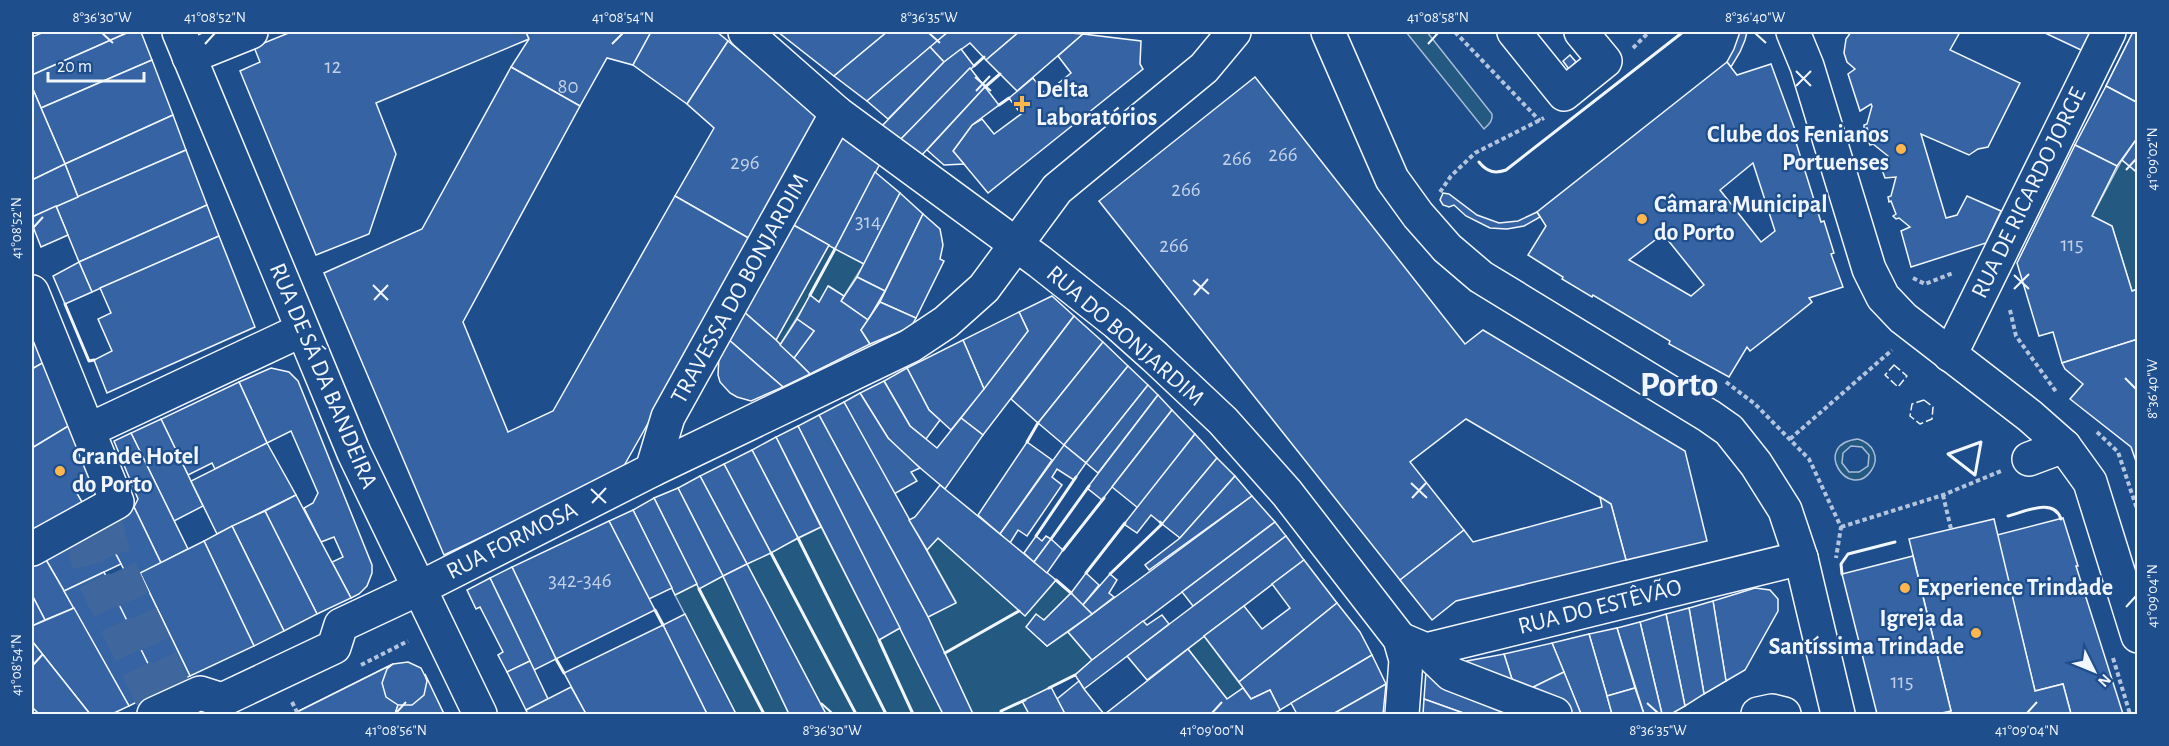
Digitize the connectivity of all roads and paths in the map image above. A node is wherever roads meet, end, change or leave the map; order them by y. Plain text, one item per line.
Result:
1 (251, 32) edge
2 (745, 32) edge
3 (1234, 32) edge
4 (1328, 32) edge
5 (1455, 32) edge
6 (1514, 32) edge
7 (1581, 32) edge
8 (1649, 32) edge
9 (1793, 32) edge
10 (2109, 32) edge
11 (184, 44) edge
12 (1625, 54) dead end
13 (837, 113) junction
14 (1549, 114) dead end
15 (1540, 121) junction
16 (1436, 197) dead end
17 (1016, 245) junction
18 (1963, 269) dead end
19 (1907, 275) dead end
20 (32, 292) edge
21 (2009, 307) dead end
22 (302, 330) junction
23 (1892, 350) dead end
24 (1950, 355) junction
25 (2061, 397) dead end
26 (2092, 427) dead end
27 (89, 430) junction
28 (1790, 438) dead end
29 (2064, 446) junction
30 (2029, 459) joint
31 (652, 470) junction
32 (1942, 495) junction
33 (2138, 512) edge
34 (1841, 527) dead end
35 (1951, 529) dead end
36 (32, 549) edge
37 (1801, 558) junction
38 (418, 589) junction
39 (2138, 636) edge
40 (1413, 645) junction
41 (291, 701) dead end
42 (154, 714) edge
43 (297, 714) edge
44 (480, 714) edge
45 (1402, 714) edge
46 (1554, 714) edge
47 (1758, 714) edge
48 (1784, 714) edge
49 (1838, 714) edge

1 - 11 street
2 - 13 street, RUA DO BONJARDIM
3 - 17 street, RUA FORMOSA
4 - 37 street
5 - 15 path
6 - 7 street
8 - 12 path
9 - 24 street
10 - 24 street, RUA DE RICARDO JORGE
11 - 22 street, RUA DE SÁ DA BANDEIRA
13 - 17 street, RUA DO BONJARDIM
13 - 31 street, TRAVESSA DO BONJARDIM
14 - 15 path
15 - 16 path
17 - 31 street, RUA FORMOSA
17 - 40 street, RUA DO BONJARDIM
18 - 19 path
20 - 27 street
21 - 25 path
22 - 27 street
22 - 38 street, RUA DE SÁ DA BANDEIRA
23 - 28 path
24 - 29 street
26 - 33 path
27 - 36 street
29 - 30 street
29 - 39 street
30 - 32 path
31 - 38 street, RUA FORMOSA
32 - 34 path
32 - 35 path
37 - 40 street, RUA DO ESTÊVÃO
37 - 49 street
38 - 42 street, RUA FORMOSA
38 - 44 street, RUA DE SÁ DA BANDEIRA
40 - 45 street, RUA DO BONJARDIM
40 - 46 street
41 - 43 path
47 - 48 street

